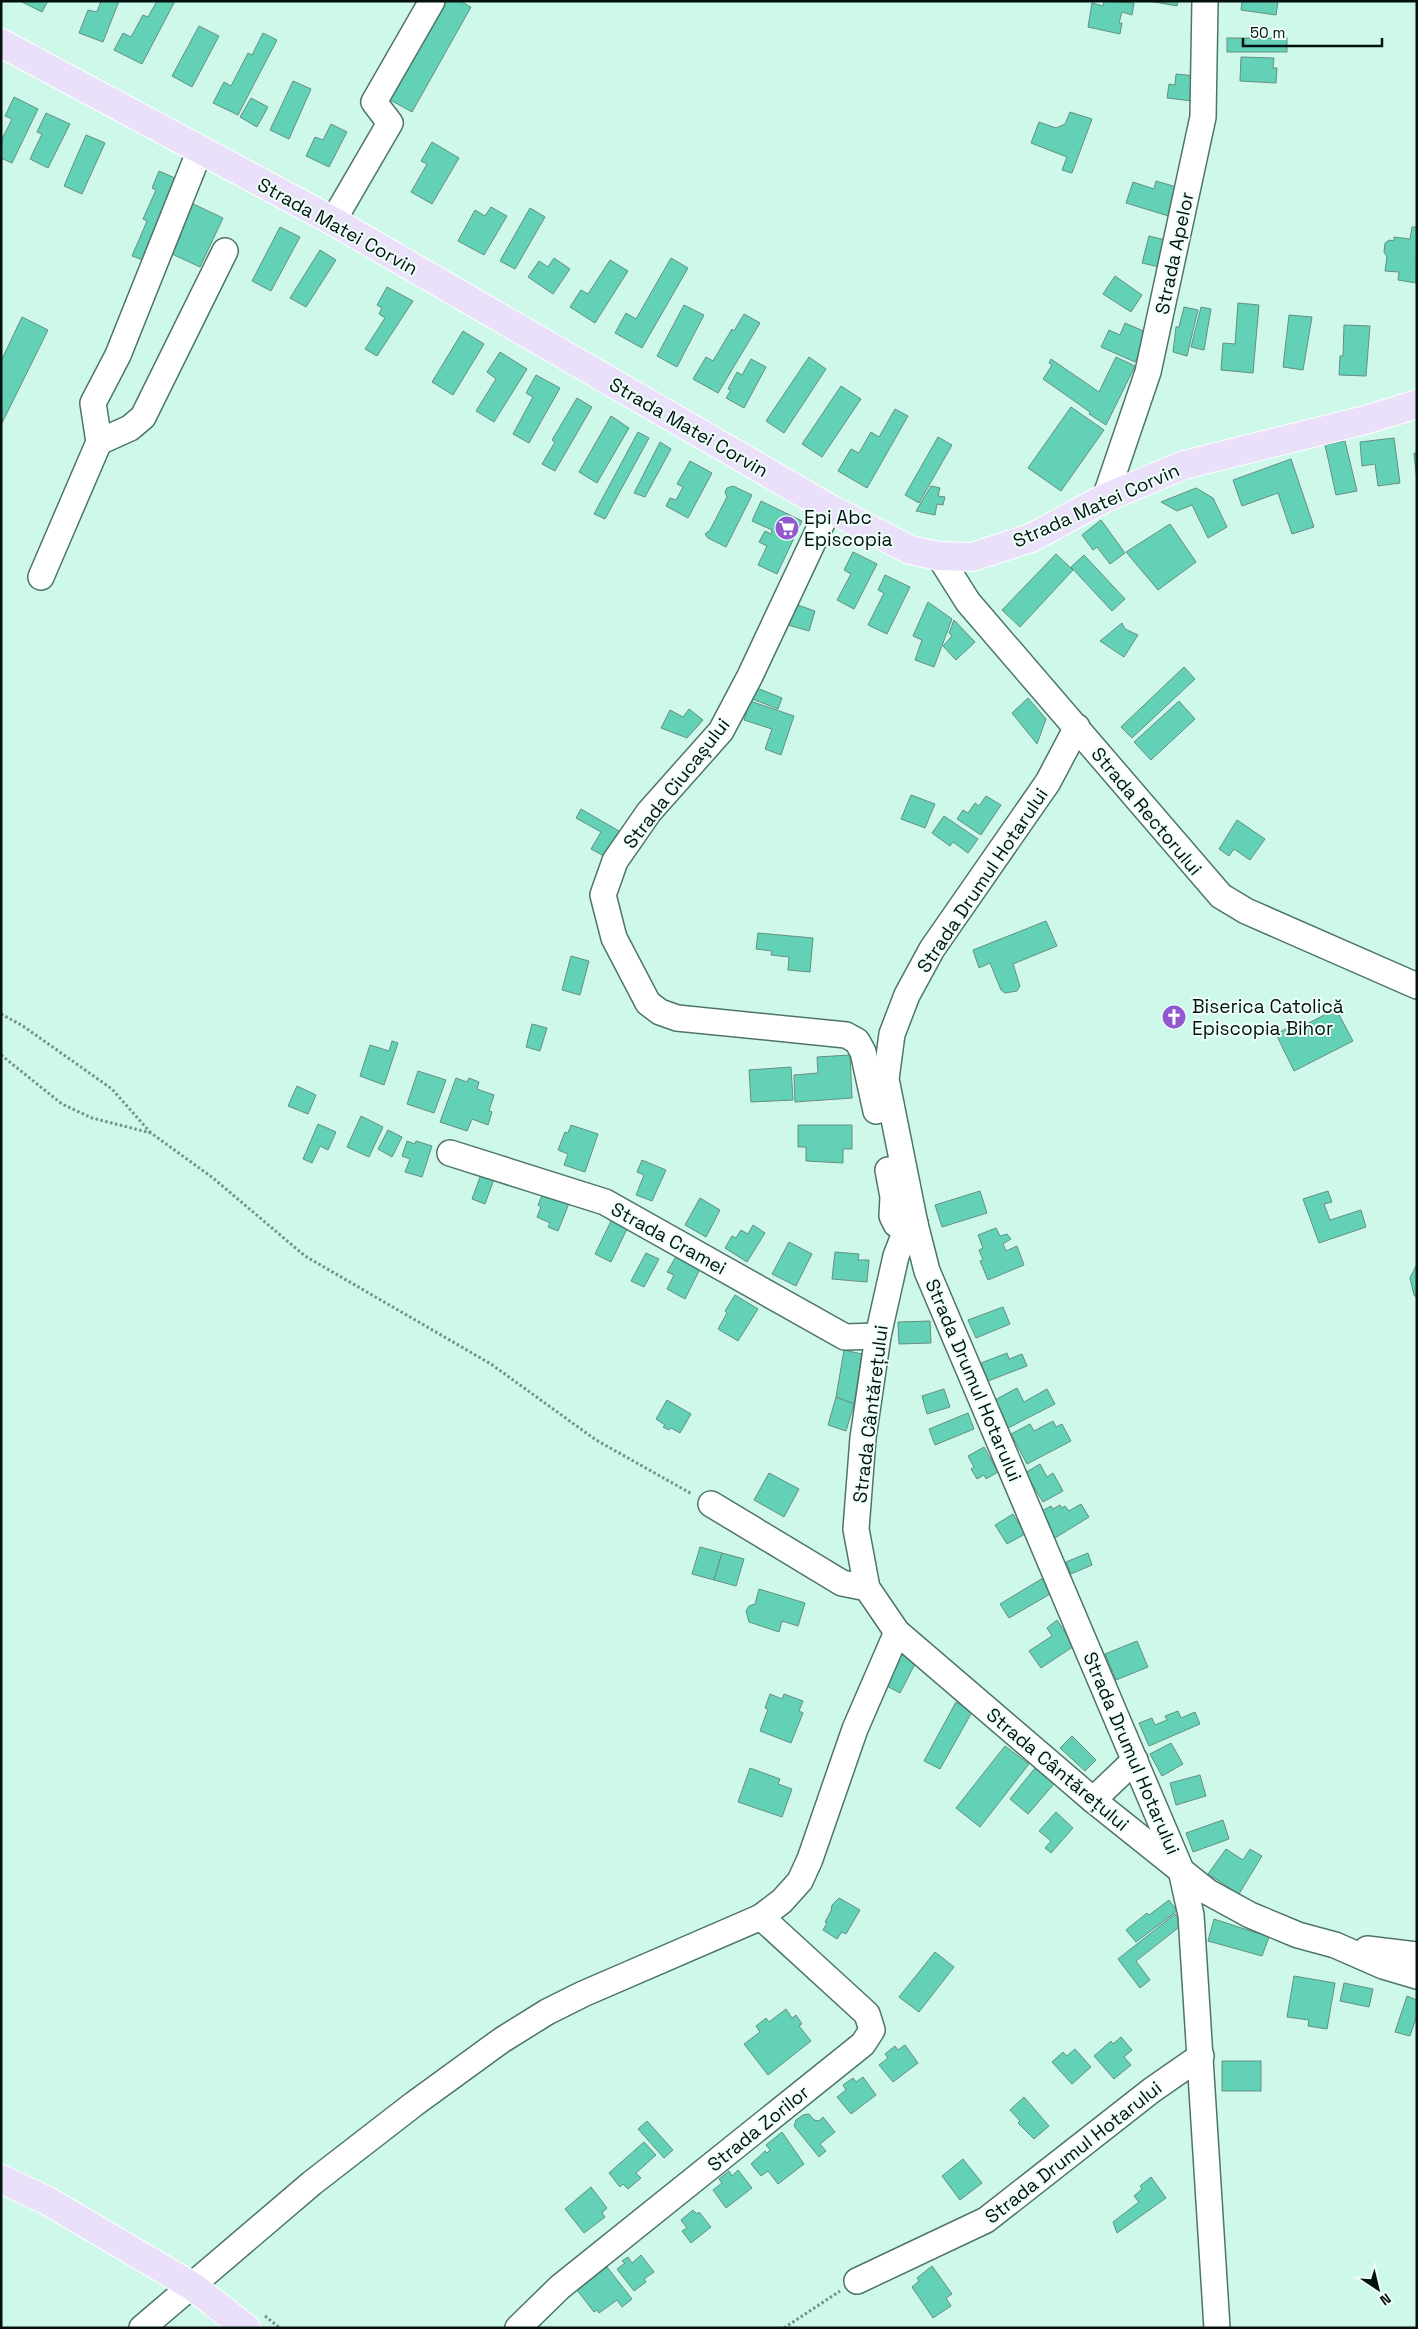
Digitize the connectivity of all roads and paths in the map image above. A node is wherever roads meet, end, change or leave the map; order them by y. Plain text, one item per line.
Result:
1 (432, 1) edge
2 (1204, 1) edge
3 (1, 43) edge
4 (200, 150) junction
5 (333, 221) junction
6 (226, 251) dead end
7 (1417, 404) edge
8 (99, 442) junction
9 (1105, 498) junction
10 (829, 508) junction
11 (939, 556) junction
12 (41, 577) dead end
13 (1077, 727) junction
14 (1417, 986) edge
15 (1, 1014) edge
16 (1, 1055) edge
17 (150, 1133) junction
18 (450, 1153) dead end
19 (915, 1224) junction
20 (878, 1336) junction
21 (711, 1504) joint
22 (867, 1588) junction
23 (897, 1632) junction
24 (1136, 1760) junction
25 (1093, 1800) junction
26 (1181, 1870) junction
27 (760, 1917) junction
28 (1335, 1945) junction
29 (1417, 1955) edge
30 (1417, 1976) edge
31 (1201, 2056) junction
32 (1, 2179) edge
33 (857, 2281) joint
34 (192, 2286) junction
35 (142, 2328) edge
36 (246, 2328) edge
37 (518, 2328) edge
38 (784, 2328) edge
39 (1218, 2328) edge

1 - 5 street
2 - 9 street, Strada Apelor
3 - 4 main road, Strada Matei Corvin
4 - 5 main road, Strada Matei Corvin
4 - 8 street
5 - 10 main road, Strada Matei Corvin
6 - 8 street
7 - 9 main road, Strada Matei Corvin
8 - 12 street
9 - 11 main road, Strada Matei Corvin
10 - 11 main road, Strada Matei Corvin
10 - 19 street, Strada Ciucașului
11 - 13 street, Strada Rectorului
13 - 14 street, Strada Rectorului
13 - 19 street, Strada Drumul Hotarului
15 - 17 path
16 - 17 path
17 - 21 path
18 - 20 street, Strada Cramei
19 - 20 street, Strada Cântărețului
19 - 24 street, Strada Drumul Hotarului
20 - 22 street, Strada Cântărețului
21 - 22 street
22 - 23 street, Strada Cântărețului
23 - 25 street, Strada Cântărețului
23 - 27 street
24 - 25 street
24 - 26 street, Strada Drumul Hotarului
25 - 26 street, Strada Cântărețului
26 - 28 street, Strada Cântărețului
26 - 31 street, Strada Drumul Hotarului
27 - 34 street
27 - 37 street, Strada Zorilor
28 - 29 street, Strada Cântărețului
28 - 30 street, Strada Cântărețului
31 - 33 street, Strada Drumul Hotarului
31 - 39 street, Strada Drumul Hotarului
32 - 34 main road
33 - 38 path
34 - 35 street
34 - 36 main road

